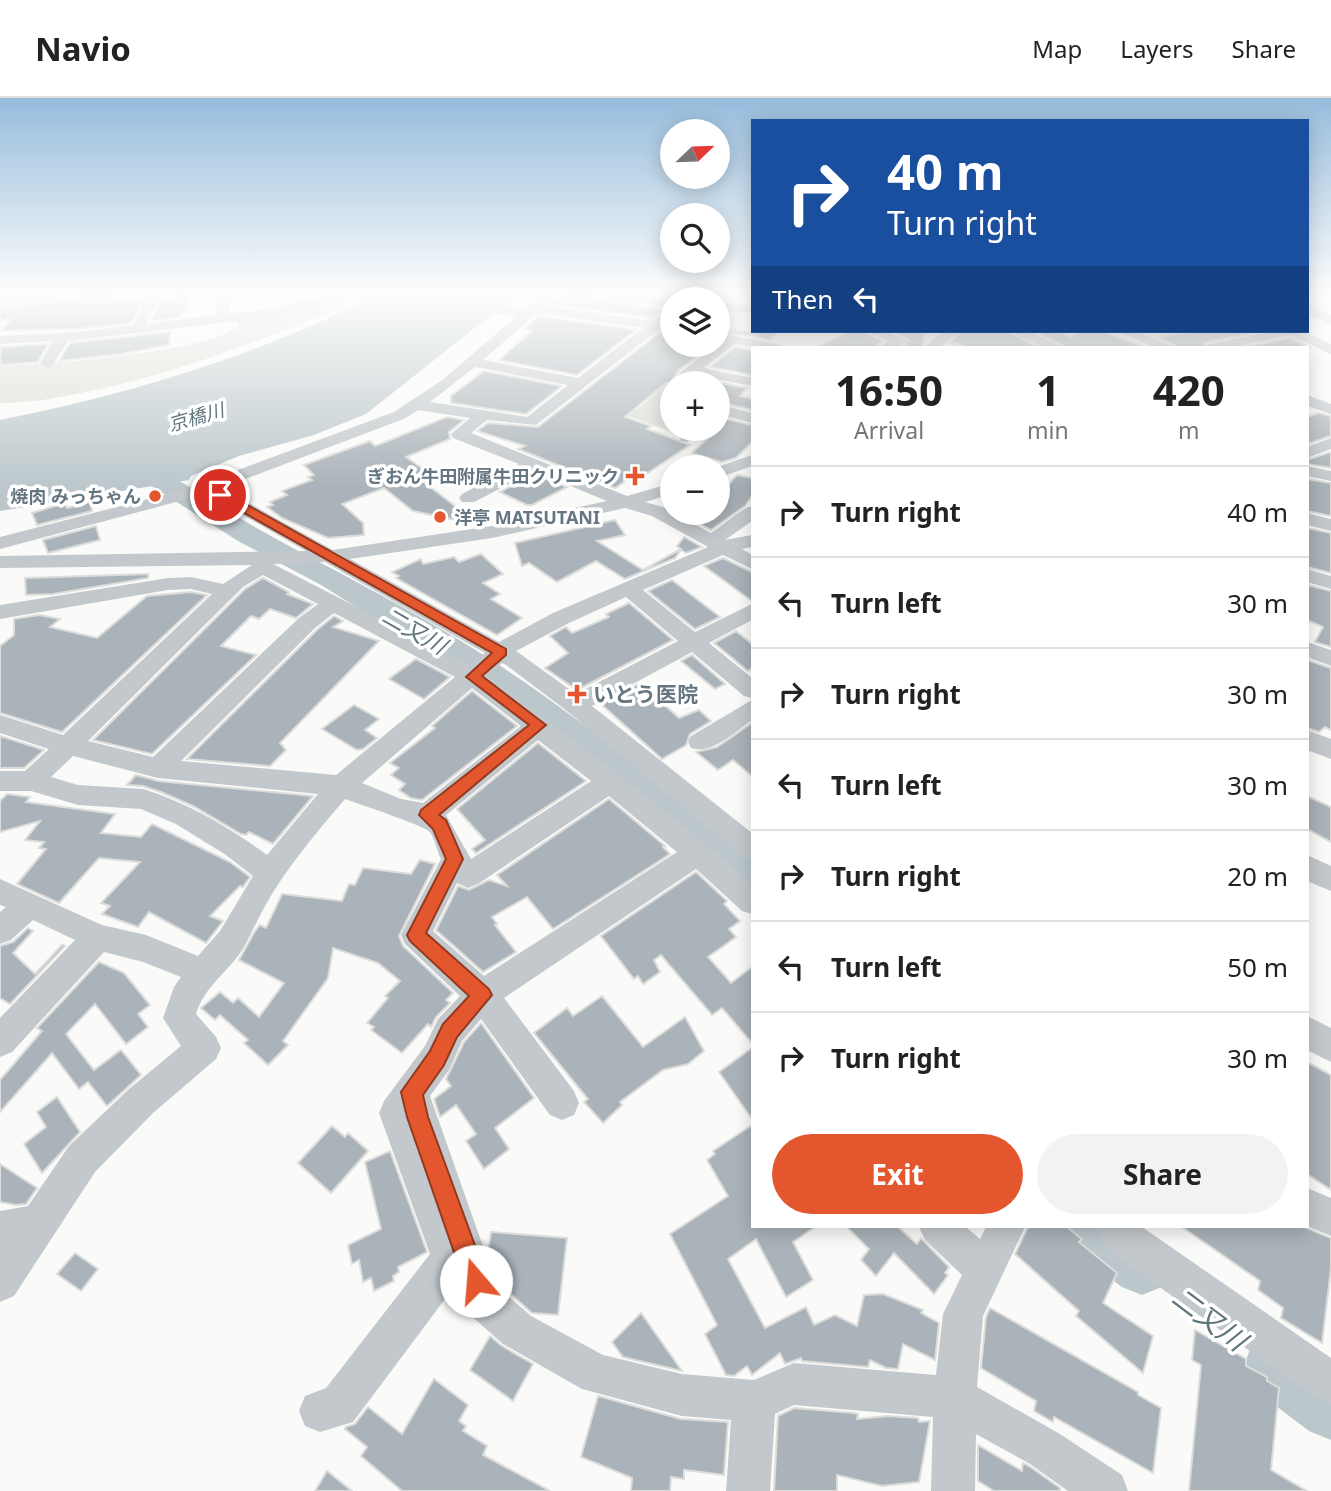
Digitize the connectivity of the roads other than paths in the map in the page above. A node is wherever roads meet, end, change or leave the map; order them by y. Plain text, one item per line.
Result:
1 (49, 358) edge
2 (476, 358) edge
3 (613, 358) edge
4 (704, 358) edge
5 (471, 362) junction
6 (47, 363) dead end
7 (692, 370) joint
8 (751, 382) edge
9 (581, 383) junction
10 (1309, 401) edge
11 (417, 405) junction
12 (1331, 409) edge
13 (730, 412) edge
14 (483, 416) junction
15 (751, 418) edge
16 (1309, 439) edge
17 (1329, 444) edge
18 (1309, 452) edge
19 (751, 460) edge
20 (533, 464) junction
21 (730, 468) edge
22 (1309, 471) edge
23 (1331, 476) edge
24 (660, 492) edge
25 (190, 493) junction
26 (468, 498) dead end
27 (626, 502) junction
28 (751, 511) edge
29 (1309, 520) edge
30 (1331, 525) edge
31 (751, 541) edge
32 (0, 543) edge
33 (719, 543) junction
34 (327, 556) junction
35 (0, 562) edge
36 (265, 562) junction
37 (751, 563) edge
38 (1309, 576) edge
39 (1331, 583) edge
40 (629, 589) junction
41 (227, 591) junction
42 (333, 603) junction
43 (0, 612) edge
44 (751, 612) edge
45 (692, 641) junction
46 (1309, 650) edge
47 (1331, 659) edge
48 (487, 664) junction
49 (751, 689) edge
50 (575, 705) junction
51 (751, 710) edge
52 (0, 724) edge
53 (539, 725) junction
54 (1309, 740) edge
55 (700, 742) dead end
56 (67, 745) junction
57 (1331, 750) edge
58 (158, 768) junction
59 (0, 781) edge
60 (31, 781) junction
61 (610, 782) junction
62 (341, 786) junction
63 (427, 815) junction
64 (751, 847) edge
65 (698, 853) junction
66 (455, 859) junction
67 (1309, 868) edge
68 (270, 873) junction
69 (1331, 879) edge
70 (0, 891) edge
71 (751, 901) edge
72 (29, 905) junction
73 (0, 931) edge
74 (98, 937) junction
75 (203, 972) junction
76 (482, 995) junction
77 (1309, 1033) edge
78 (0, 1041) edge
79 (1331, 1046) edge
80 (412, 1092) junction
81 (562, 1103) dead end
82 (1309, 1208) edge
83 (1331, 1217) edge
84 (36, 1224) junction
85 (939, 1228) edge
86 (1006, 1228) edge
87 (1115, 1228) edge
88 (0, 1230) edge
89 (985, 1270) junction
90 (0, 1282) edge
91 (1331, 1383) edge
92 (955, 1398) junction
93 (754, 1401) junction
94 (320, 1411) dead end
95 (748, 1491) edge
96 (953, 1491) edge
97 (1106, 1491) edge

1 - 6 street
2 - 5 street
3 - 9 street
4 - 7 street
5 - 9 street
5 - 11 street
7 - 8 street
9 - 14 street
10 - 12 street
11 - 14 street
11 - 25 street
13 - 15 street
14 - 20 street
16 - 17 street
17 - 18 street
19 - 21 street
20 - 26 street
20 - 27 street
22 - 23 street
24 - 27 street
25 - 32 street
25 - 34 street
27 - 33 street
27 - 34 street
28 - 33 street
29 - 30 street
31 - 33 street
33 - 37 street
33 - 40 street
34 - 36 street
34 - 48 street
35 - 36 street
36 - 41 street
36 - 42 street
38 - 39 street
40 - 45 street
40 - 48 street
41 - 43 street
41 - 56 street
42 - 48 street
42 - 58 street
44 - 45 street
45 - 49 street
45 - 50 street
46 - 47 street
48 - 50 street
48 - 53 street
48 - 62 street
50 - 64 street
51 - 55 street
52 - 56 street
53 - 61 street
53 - 63 street
54 - 57 street
56 - 58 street
56 - 60 street
58 - 62 street
59 - 60 street
60 - 68 street
61 - 65 street
61 - 66 street
62 - 63 street
62 - 68 street
63 - 66 street
65 - 71 street
65 - 76 street
66 - 76 street
67 - 69 street
68 - 75 street
70 - 72 street
72 - 73 street
72 - 74 street
74 - 75 street
74 - 78 street
75 - 84 street
76 - 80 street
76 - 81 street
77 - 79 street
80 - 93 street
80 - 94 street
82 - 83 street
84 - 88 street
84 - 90 street
85 - 89 street
86 - 89 street
87 - 91 street
89 - 92 street
92 - 93 street
92 - 96 street
92 - 97 street
93 - 95 street

